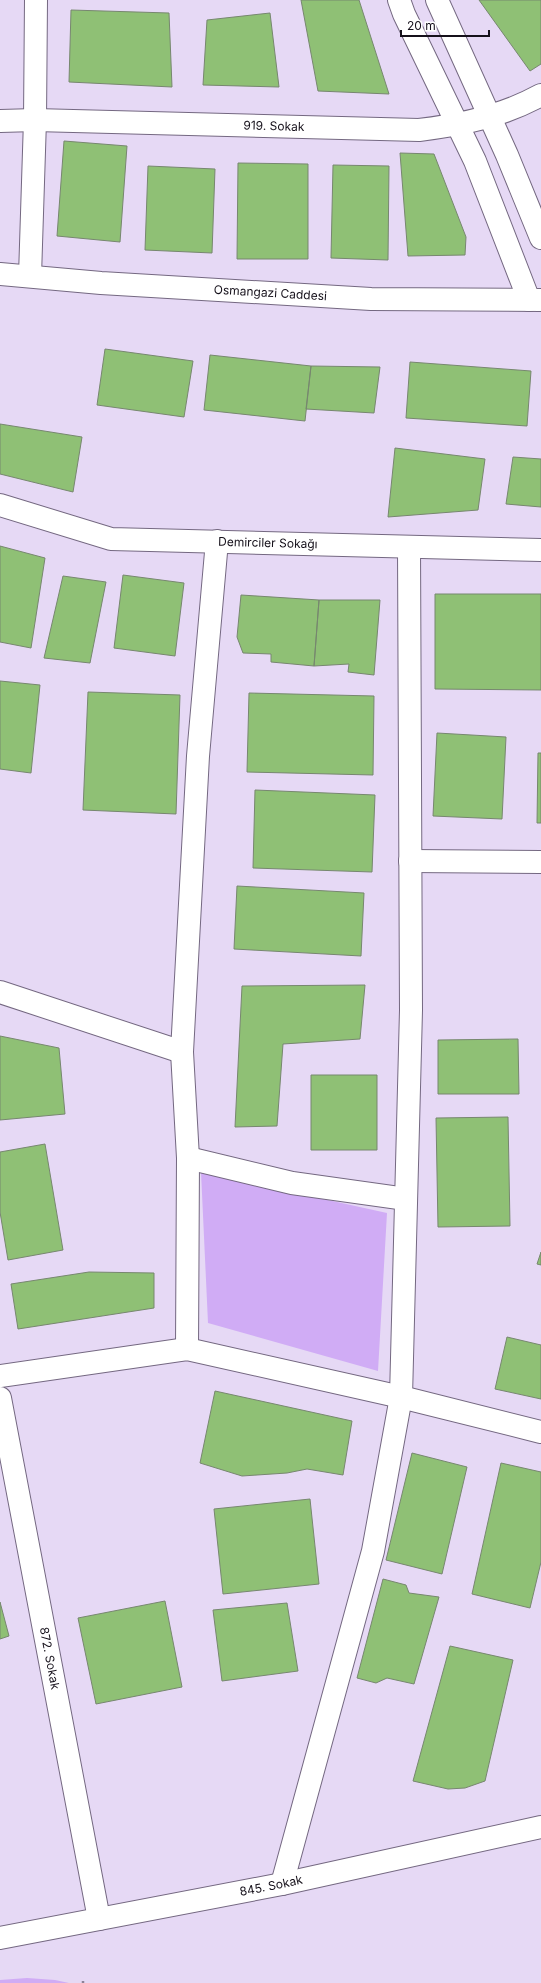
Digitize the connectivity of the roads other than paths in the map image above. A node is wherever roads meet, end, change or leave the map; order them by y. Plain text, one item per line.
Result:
1 (36, 0) edge
2 (399, 0) edge
3 (437, 0) edge
4 (541, 95) edge
5 (490, 117) junction
6 (35, 120) junction
7 (0, 121) edge
8 (458, 125) junction
9 (541, 238) edge
10 (0, 274) edge
11 (30, 276) junction
12 (535, 300) edge
13 (0, 505) edge
14 (217, 541) junction
15 (409, 547) junction
16 (541, 550) edge
17 (410, 861) junction
18 (541, 862) edge
19 (0, 992) edge
20 (182, 1052) junction
21 (188, 1158) junction
22 (406, 1199) junction
23 (187, 1349) junction
24 (0, 1376) edge
25 (401, 1397) junction
26 (0, 1398) edge
27 (541, 1432) edge
28 (541, 1827) edge
29 (282, 1884) junction
30 (99, 1919) junction
31 (0, 1938) edge

1 - 6 street
2 - 8 street
3 - 5 street
4 - 5 street, 919. Sokak
5 - 8 street, 919. Sokak
5 - 9 street
6 - 7 street, 919. Sokak
6 - 8 street, 919. Sokak
6 - 11 street
8 - 12 street
10 - 11 street, Osmangazi Caddesi
11 - 12 street, Osmangazi Caddesi
13 - 14 street, Demirciler Sokağı
14 - 15 street, Demirciler Sokağı
14 - 20 street
15 - 16 street, Demirciler Sokağı
15 - 17 street
17 - 18 street
17 - 22 street
19 - 20 street
20 - 21 street
21 - 22 street
21 - 23 street
22 - 25 street
23 - 24 street
23 - 25 street
25 - 27 street
25 - 29 street
26 - 30 street, 872. Sokak
28 - 29 street, 845. Sokak
29 - 30 street, 845. Sokak
30 - 31 street, 845. Sokak

